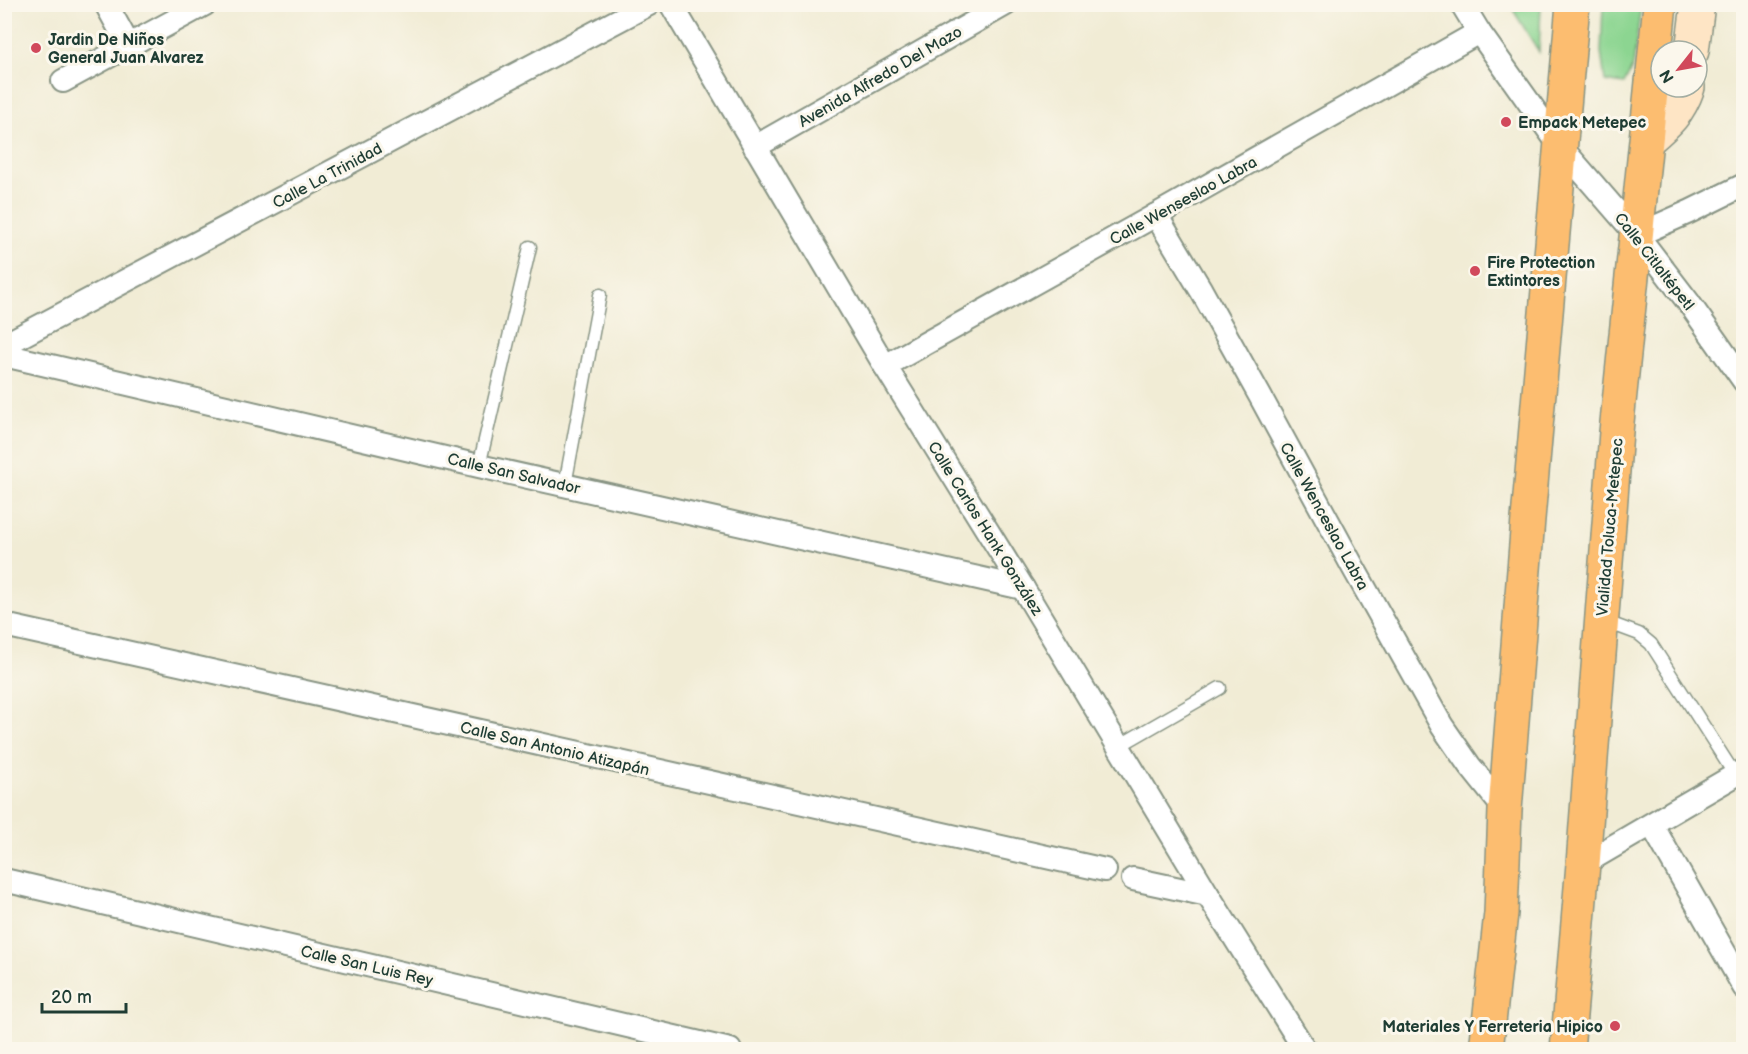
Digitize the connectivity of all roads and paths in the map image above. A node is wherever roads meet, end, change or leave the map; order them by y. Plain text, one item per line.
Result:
1 (106, 4) edge
2 (205, 4) edge
3 (649, 4) edge
4 (671, 4) edge
5 (1006, 4) edge
6 (1462, 4) edge
7 (1573, 4) edge
8 (1660, 4) edge
9 (1698, 4) edge
10 (1479, 32) junction
11 (1694, 39) edge
12 (129, 46) junction
13 (63, 81) dead end
14 (1684, 99) edge
15 (1647, 140) junction
16 (1560, 146) junction
17 (755, 147) junction
18 (1743, 185) edge
19 (1156, 215) junction
20 (1637, 235) junction
21 (530, 247) dead end
22 (600, 295) dead end
23 (4, 345) edge
24 (4, 355) edge
25 (885, 366) junction
26 (1743, 381) edge
27 (479, 466) junction
28 (565, 485) junction
29 (1023, 588) junction
30 (1601, 620) junction
31 (4, 625) edge
32 (1220, 688) dead end
33 (1119, 746) junction
34 (1739, 772) edge
35 (1505, 810) junction
36 (1652, 825) junction
37 (1583, 864) junction
38 (1105, 870) dead end
39 (1133, 879) dead end
40 (4, 880) edge
41 (1208, 895) junction
42 (1743, 987) edge
43 (730, 1050) edge
44 (1305, 1050) edge
45 (1486, 1050) edge
46 (1568, 1050) edge

1 - 12 street
2 - 12 street
3 - 23 street, Calle La Trinidad
4 - 17 street, Calle Carlos Hank González
5 - 17 street, Avenida Alfredo Del Mazo
6 - 10 street, Calle Citlaltépetl
7 - 16 highway
8 - 15 highway, Vialidad Toluca-Metepec
9 - 11 main road
10 - 16 street, Calle Citlaltépetl
10 - 19 street, Calle Wenseslao Labra
12 - 13 street
14 - 15 main road
15 - 20 highway, Vialidad Toluca-Metepec
16 - 20 street, Calle Citlaltépetl
16 - 35 highway
17 - 25 street, Calle Carlos Hank González
18 - 20 street
19 - 25 street, Calle Wenseslao Labra
19 - 35 street, Calle Wenceslao Labra
20 - 26 street, Calle Citlaltépetl
20 - 30 highway, Vialidad Toluca-Metepec
21 - 27 lane
22 - 28 lane
24 - 27 street, Calle San Salvador
25 - 29 street, Calle Carlos Hank González
27 - 28 street, Calle San Salvador
28 - 29 street, Calle San Salvador
29 - 33 street, Calle Carlos Hank González
30 - 34 lane
30 - 37 highway, Vialidad Toluca-Metepec
31 - 38 street, Calle San Antonio Atizapán
32 - 33 lane
33 - 41 street, Calle Carlos Hank González
34 - 36 street
35 - 45 highway
36 - 37 street
36 - 42 street
37 - 46 highway, Vialidad Toluca-Metepec
39 - 41 street
40 - 43 street, Calle San Luis Rey
41 - 44 street, Calle Carlos Hank González

